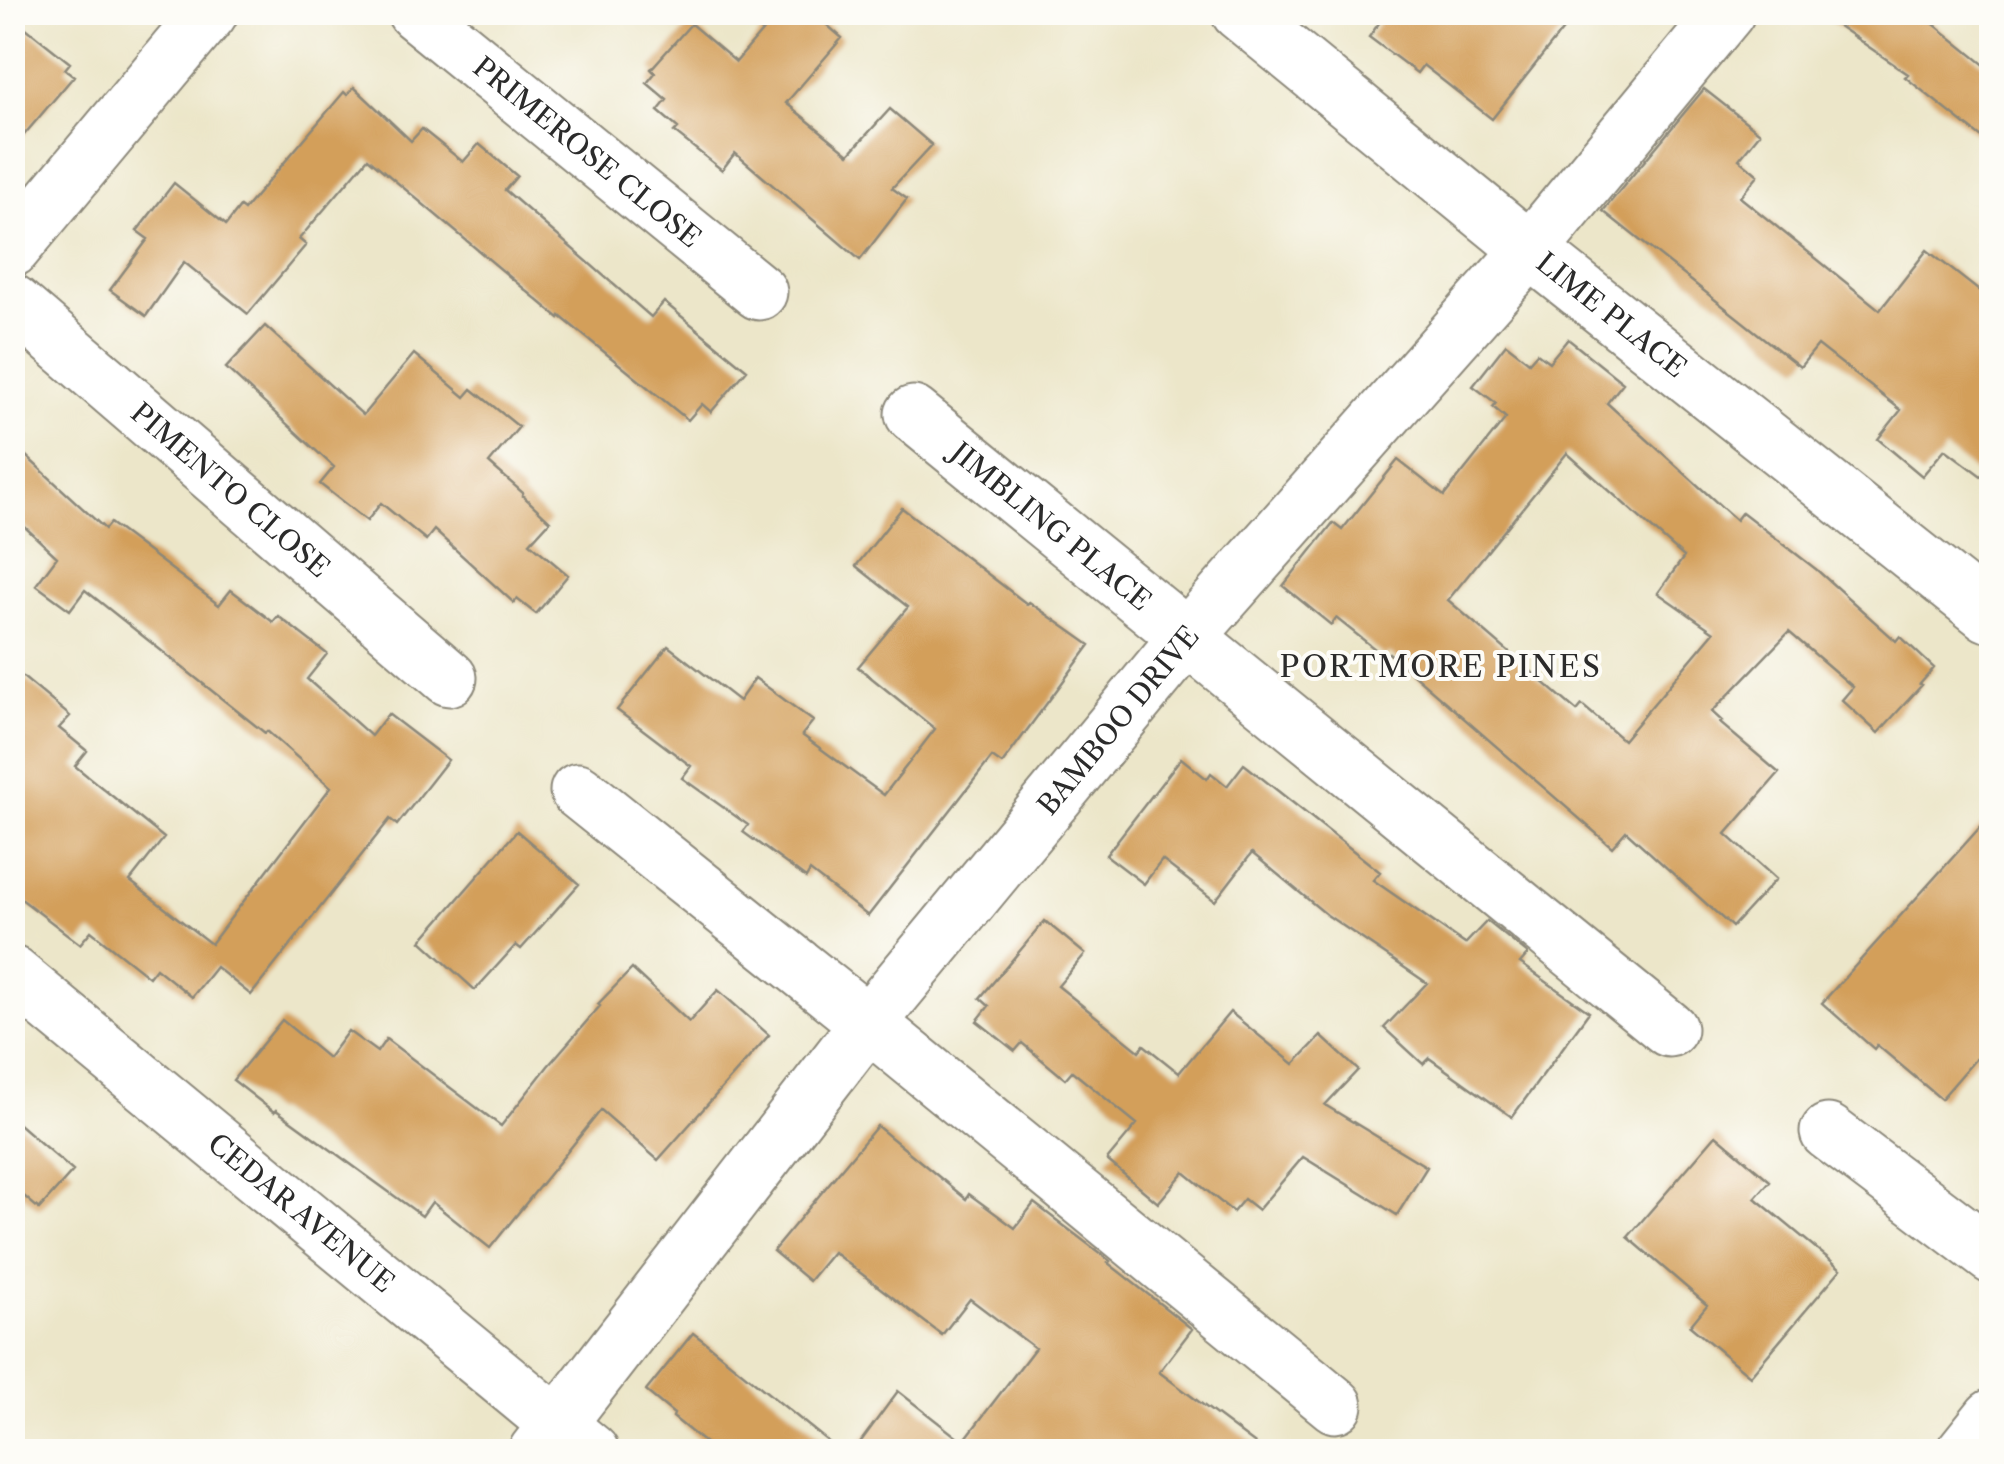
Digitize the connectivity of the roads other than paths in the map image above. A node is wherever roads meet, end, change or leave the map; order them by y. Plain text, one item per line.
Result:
1 (210, 12) edge
2 (415, 12) edge
3 (1239, 12) edge
4 (1726, 12) edge
5 (12, 248) edge
6 (1530, 250) junction
7 (758, 292) dead end
8 (12, 302) edge
9 (913, 414) dead end
10 (1988, 614) dead end
11 (1188, 636) junction
12 (449, 678) dead end
13 (578, 791) dead end
14 (12, 974) edge
15 (868, 1024) junction
16 (1669, 1029) dead end
17 (1828, 1132) dead end
18 (1992, 1256) edge
19 (1335, 1404) dead end
20 (1992, 1417) edge
21 (562, 1443) edge
22 (1964, 1452) edge

1 - 5 street
2 - 7 street, PRIMEROSE CLOSE
3 - 6 street, LIME PLACE
4 - 6 street, BAMBOO DRIVE
6 - 10 street, LIME PLACE
6 - 11 street, BAMBOO DRIVE
8 - 12 street, PIMENTO CLOSE
9 - 11 street, JIMBLING PLACE
11 - 15 street, BAMBOO DRIVE
11 - 16 street, JIMBLING PLACE
13 - 15 street
14 - 21 street, CEDAR AVENUE
15 - 19 street
15 - 21 street, BAMBOO DRIVE
17 - 18 street
20 - 22 street

